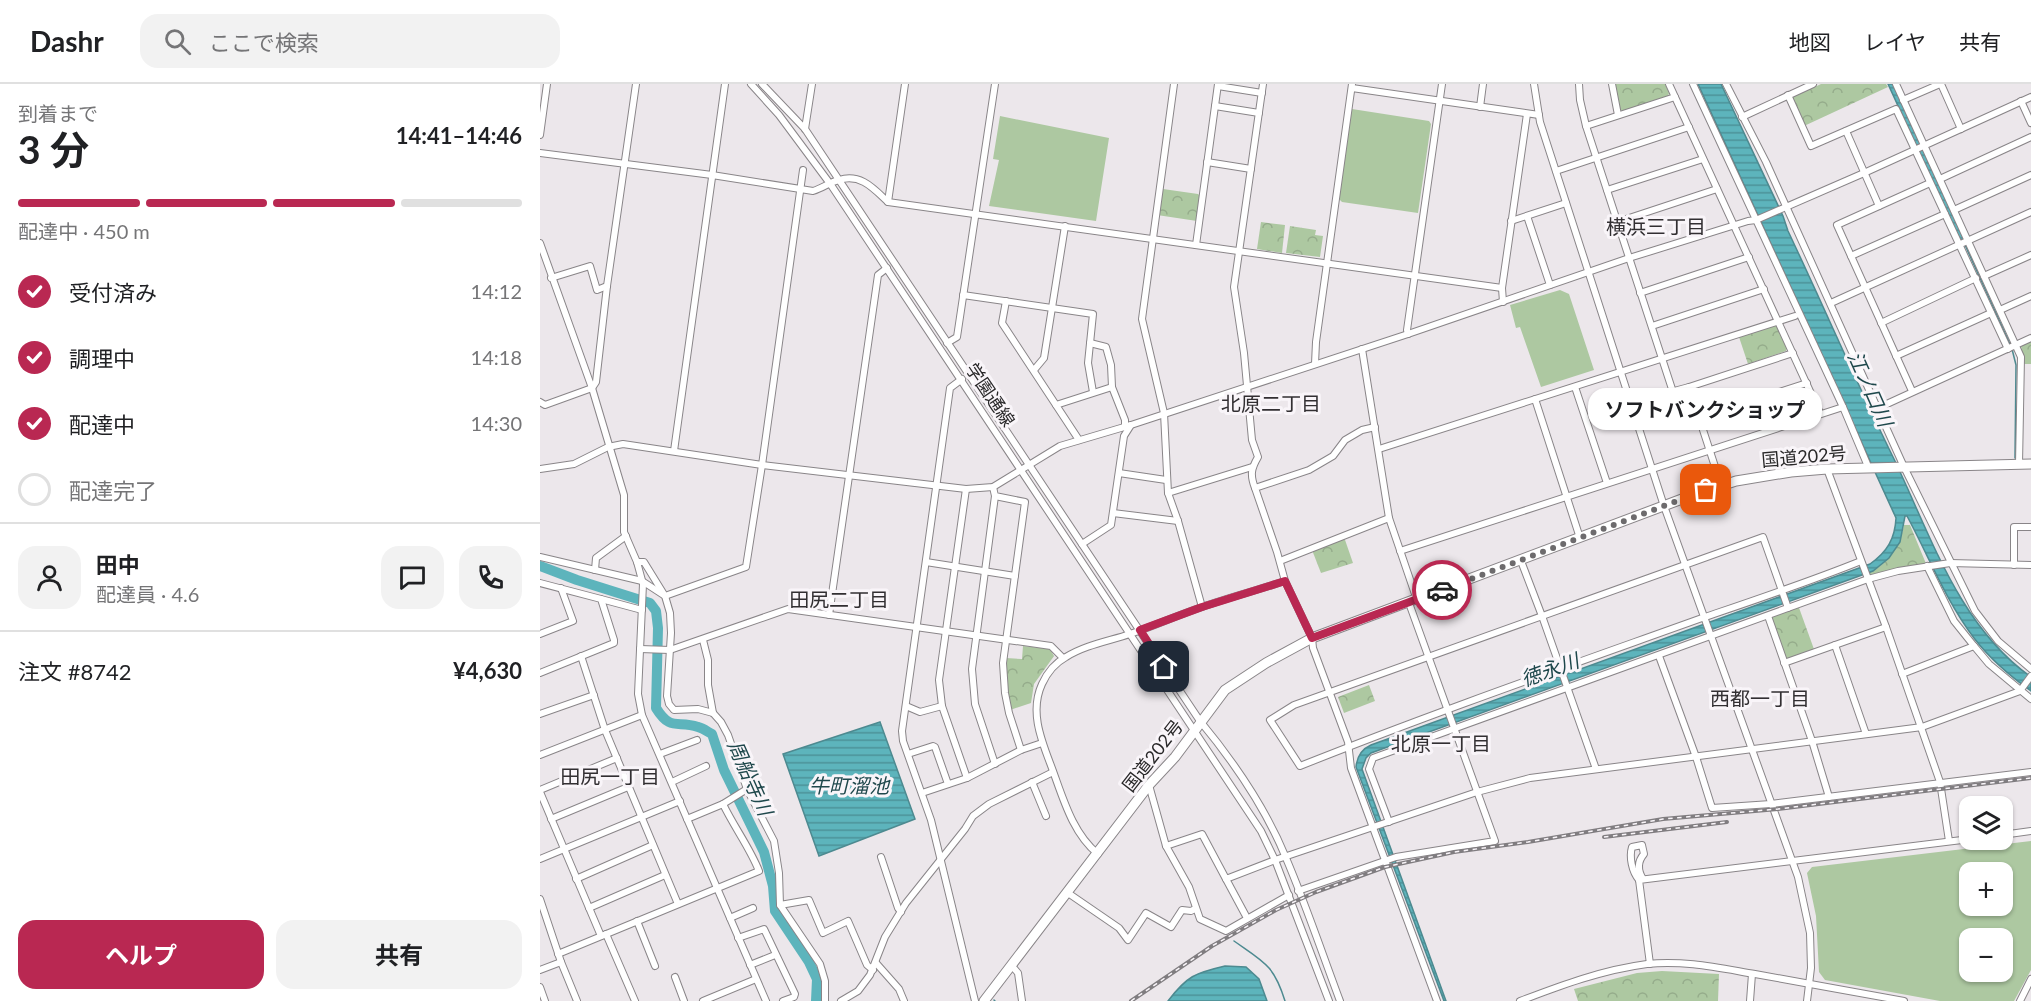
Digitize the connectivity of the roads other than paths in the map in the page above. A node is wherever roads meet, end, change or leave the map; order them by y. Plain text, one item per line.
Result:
1 (547, 84) edge
2 (636, 84) edge
3 (725, 84) edge
4 (752, 84) edge
5 (762, 84) edge
6 (812, 84) edge
7 (905, 84) edge
8 (994, 84) edge
9 (1174, 84) edge
10 (1263, 84) edge
11 (1442, 84) edge
12 (1483, 84) edge
13 (1534, 84) edge
14 (1579, 84) edge
15 (1612, 84) edge
16 (1669, 84) edge
17 (1694, 84) edge
18 (1726, 84) edge
19 (1813, 84) edge
20 (1896, 84) edge
21 (1940, 84) edge
22 (1218, 85) edge
23 (1352, 86) edge
24 (1262, 93) junction
25 (1788, 95) junction
26 (1675, 97) junction
27 (2031, 97) edge
28 (1903, 100) junction
29 (1440, 101) junction
30 (2021, 101) junction
31 (1215, 106) junction
32 (1480, 107) junction
33 (1259, 113) junction
34 (1527, 114) junction
35 (1539, 115) junction
36 (1618, 115) junction
37 (1742, 117) junction
38 (2031, 123) edge
39 (1586, 126) junction
40 (1689, 127) junction
41 (805, 129) junction
42 (1961, 129) junction
43 (1846, 131) junction
44 (540, 135) edge
45 (2031, 137) edge
46 (1924, 146) junction
47 (1914, 150) junction
48 (540, 153) edge
49 (1596, 158) junction
50 (1703, 159) junction
51 (1208, 162) junction
52 (624, 163) junction
53 (1251, 169) junction
54 (803, 170) dead end
55 (1556, 171) junction
56 (1864, 173) junction
57 (712, 175) junction
58 (2031, 175) edge
59 (1940, 179) junction
60 (839, 180) junction
61 (1930, 183) junction
62 (831, 185) junction
63 (800, 189) junction
64 (1717, 189) junction
65 (1607, 190) junction
66 (888, 202) junction
67 (1566, 203) junction
68 (1879, 206) junction
69 (1787, 208) junction
70 (1954, 210) junction
71 (2031, 212) edge
72 (976, 214) junction
73 (1945, 214) junction
74 (1527, 216) junction
75 (1756, 220) junction
76 (1511, 221) junction
77 (1617, 222) junction
78 (1734, 225) junction
79 (1065, 226) junction
80 (1152, 239) junction
81 (1968, 241) junction
82 (540, 243) edge
83 (1960, 244) junction
84 (1196, 245) junction
85 (1239, 250) junction
86 (2031, 255) edge
87 (1851, 256) junction
88 (1749, 257) junction
89 (1629, 258) junction
90 (1326, 264) junction
91 (887, 268) junction
92 (1588, 272) junction
93 (1415, 276) junction
94 (1984, 276) junction
95 (551, 278) junction
96 (1976, 278) junction
97 (1550, 285) junction
98 (607, 286) junction
99 (1502, 288) junction
100 (1865, 288) junction
101 (1764, 289) junction
102 (1640, 293) junction
103 (963, 295) junction
104 (2031, 296) edge
105 (1006, 301) junction
106 (1503, 302) junction
107 (1831, 303) junction
108 (1052, 308) junction
109 (2000, 310) junction
110 (1991, 313) junction
111 (1795, 316) dead end
112 (1779, 321) junction
113 (1881, 323) junction
114 (1652, 326) junction
115 (1408, 334) junction
116 (2031, 338) edge
117 (948, 344) junction
118 (1090, 344) junction
119 (2016, 345) junction
120 (1362, 349) junction
121 (2008, 349) junction
122 (1793, 353) junction
123 (1896, 356) junction
124 (1662, 359) junction
125 (1315, 364) junction
126 (1034, 370) junction
127 (1621, 373) junction
128 (962, 379) junction
129 (1807, 383) junction
130 (1112, 387) junction
131 (1246, 387) junction
132 (1575, 387) junction
133 (1689, 387) junction
134 (592, 388) junction
135 (1912, 391) junction
136 (1093, 392) junction
137 (1535, 399) junction
138 (540, 402) edge
139 (1056, 405) junction
140 (1843, 407) junction
141 (1878, 408) junction
142 (1164, 413) junction
143 (1820, 413) junction
144 (1699, 418) junction
145 (1128, 426) junction
146 (1375, 427) junction
147 (1079, 440) junction
148 (608, 447) junction
149 (1379, 449) junction
150 (1709, 449) junction
151 (674, 451) junction
152 (2019, 464) junction
153 (2031, 464) edge
154 (762, 465) junction
155 (1028, 465) junction
156 (1252, 467) junction
157 (1901, 467) junction
158 (1652, 468) junction
159 (540, 469) edge
160 (1021, 469) junction
161 (1827, 469) junction
162 (1868, 469) junction
163 (1119, 473) junction
164 (850, 476) junction
165 (1166, 480) junction
166 (1607, 483) junction
167 (937, 485) junction
168 (1721, 485) junction
169 (993, 486) junction
170 (1255, 488) junction
171 (966, 489) junction
172 (1168, 493) junction
173 (995, 496) junction
174 (1566, 496) junction
175 (1664, 506) junction
176 (1113, 513) junction
177 (1389, 518) junction
178 (1178, 521) junction
179 (2031, 528) edge
180 (626, 536) junction
181 (1580, 538) junction
182 (1082, 544) junction
183 (1400, 551) junction
184 (540, 557) edge
185 (1280, 561) junction
186 (1521, 561) junction
187 (1861, 561) junction
188 (637, 562) junction
189 (926, 562) junction
190 (1950, 562) junction
191 (1686, 564) junction
192 (2013, 564) junction
193 (2031, 565) edge
194 (1926, 566) junction
195 (956, 567) junction
196 (595, 570) junction
197 (985, 571) junction
198 (1015, 576) junction
199 (1868, 579) junction
200 (1285, 581) junction
201 (540, 582) edge
202 (642, 583) junction
203 (561, 588) junction
204 (1782, 590) junction
205 (665, 596) junction
206 (601, 599) junction
207 (1413, 601) junction
208 (1202, 607) junction
209 (1788, 608) junction
210 (642, 609) junction
211 (829, 615) junction
212 (1542, 616) junction
213 (1768, 616) junction
214 (1705, 618) junction
215 (1886, 627) junction
216 (916, 628) junction
217 (1140, 630) junction
218 (946, 632) junction
219 (540, 633) edge
220 (1131, 634) junction
221 (976, 636) junction
222 (1711, 636) junction
223 (1312, 638) junction
224 (703, 640) junction
225 (1006, 641) junction
226 (1835, 645) junction
227 (1974, 646) junction
228 (640, 649) junction
229 (670, 650) junction
230 (581, 656) junction
231 (1659, 656) junction
232 (1429, 657) junction
233 (1063, 658) junction
234 (1784, 663) junction
235 (1561, 669) junction
236 (2031, 669) edge
237 (540, 673) edge
238 (1902, 674) junction
239 (2031, 676) edge
240 (1568, 689) junction
241 (2020, 691) junction
242 (1329, 693) junction
243 (594, 695) junction
244 (2031, 699) edge
245 (906, 706) junction
246 (942, 706) junction
247 (1447, 711) junction
248 (712, 713) junction
249 (540, 714) edge
250 (642, 715) junction
251 (1198, 725) junction
252 (1922, 727) junction
253 (1454, 729) junction
254 (605, 730) junction
255 (1866, 734) junction
256 (697, 740) dead end
257 (1812, 741) junction
258 (1042, 743) junction
259 (1348, 747) junction
260 (1751, 748) junction
261 (1021, 750) junction
262 (660, 754) junction
263 (908, 754) junction
264 (540, 755) edge
265 (1696, 757) junction
266 (617, 758) junction
267 (995, 764) junction
268 (706, 766) dead end
269 (1596, 769) junction
270 (1053, 772) junction
271 (2031, 772) edge
272 (967, 778) junction
273 (672, 782) junction
274 (1032, 782) junction
275 (1940, 782) junction
276 (948, 784) junction
277 (1149, 785) junction
278 (628, 787) junction
279 (746, 790) junction
280 (540, 791) edge
281 (1477, 792) junction
282 (922, 794) junction
283 (1829, 797) junction
284 (680, 801) junction
285 (724, 803) junction
286 (1771, 804) junction
287 (1046, 816) dead end
288 (641, 818) junction
289 (551, 819) junction
290 (687, 819) junction
291 (1387, 823) junction
292 (1375, 827) junction
293 (2031, 831) edge
294 (2013, 833) edge
295 (1959, 840) edge
296 (1949, 841) junction
297 (653, 845) junction
298 (1166, 846) junction
299 (564, 849) junction
300 (1098, 854) junction
301 (881, 857) dead end
302 (1286, 857) junction
303 (540, 859) edge
304 (1275, 860) junction
305 (940, 861) junction
306 (1386, 861) junction
307 (1793, 861) junction
308 (665, 875) junction
309 (576, 879) junction
310 (1226, 879) junction
311 (1641, 879) junction
312 (718, 888) junction
313 (1298, 891) junction
314 (1068, 893) junction
315 (1289, 895) junction
316 (540, 899) edge
317 (678, 904) junction
318 (780, 905) junction
319 (589, 908) junction
320 (753, 908) dead end
321 (1195, 909) junction
322 (901, 912) junction
323 (730, 918) junction
324 (1247, 918) junction
325 (637, 921) junction
326 (603, 935) junction
327 (738, 939) junction
328 (558, 954) junction
329 (775, 955) junction
330 (561, 962) junction
331 (876, 963) junction
332 (1650, 964) junction
333 (750, 965) junction
334 (655, 966) dead end
335 (1012, 966) junction
336 (540, 970) edge
337 (873, 970) junction
338 (1752, 974) junction
339 (675, 977) dead end
340 (756, 979) junction
341 (2031, 979) edge
342 (1809, 983) junction
343 (540, 987) edge
344 (545, 1001) edge
345 (577, 1001) edge
346 (634, 1001) edge
347 (684, 1001) edge
348 (703, 1001) edge
349 (766, 1001) edge
350 (783, 1001) edge
351 (825, 1001) edge
352 (842, 1001) edge
353 (904, 1001) edge
354 (975, 1001) edge
355 (984, 1001) edge
356 (1022, 1001) edge
357 (1329, 1001) edge
358 (1340, 1001) edge
359 (1437, 1001) edge
360 (1520, 1001) edge
361 (1750, 1001) edge
362 (1807, 1001) edge
363 (1904, 1001) edge
364 (2020, 1001) edge

1 - 44 street
2 - 52 street
3 - 57 street
4 - 62 street, 学園通線
5 - 41 street, 学園通線
6 - 41 street
7 - 66 street
8 - 72 street
9 - 80 street
10 - 24 street
11 - 29 street
12 - 32 street
13 - 35 street
14 - 39 street
15 - 36 street
16 - 26 street
17 - 75 street
18 - 37 street
19 - 25 street
20 - 28 street
21 - 28 street
21 - 42 street
22 - 24 street
22 - 31 street
23 - 29 street
23 - 90 street
24 - 33 street
25 - 37 street
25 - 43 street
26 - 36 street
26 - 40 street
27 - 30 street
28 - 46 street
29 - 32 street
29 - 93 street
30 - 38 street
30 - 42 street
31 - 33 street
31 - 51 street
32 - 34 street
33 - 53 street
34 - 35 street
34 - 76 street
35 - 55 street
36 - 39 street
37 - 69 street
39 - 49 street
40 - 49 street
40 - 50 street
41 - 60 street, 学園通線
42 - 46 street
43 - 47 street
43 - 56 street
45 - 59 street
46 - 47 street
46 - 59 street
47 - 56 street
47 - 61 street
48 - 52 street
49 - 55 street
49 - 65 street
50 - 64 street
50 - 65 street
51 - 53 street
51 - 84 street
52 - 57 street
52 - 98 street
53 - 85 street
54 - 63 street
55 - 67 street
56 - 68 street
56 - 69 street
57 - 63 street
57 - 151 street
58 - 70 street
59 - 70 street
60 - 62 street
60 - 66 street
60 - 117 street, 学園通線
61 - 68 street
61 - 73 street
62 - 63 street
62 - 91 street, 学園通線
63 - 154 street
64 - 77 street
64 - 78 street
65 - 77 street
66 - 72 street
67 - 74 street
67 - 92 street
68 - 87 street
69 - 75 street
69 - 107 street
70 - 81 street
71 - 81 street
72 - 79 street
72 - 103 street
73 - 83 street
73 - 87 street
74 - 76 street
74 - 97 street
75 - 78 street
75 - 140 street
76 - 99 street
77 - 89 street
78 - 88 street
78 - 89 street
79 - 80 street
79 - 108 street
80 - 84 street
80 - 142 street
81 - 83 street
81 - 94 street
82 - 95 street
83 - 96 street
83 - 100 street
84 - 85 street
85 - 90 street
85 - 131 street
86 - 94 street
87 - 100 street
88 - 101 street
88 - 102 street
89 - 92 street
89 - 102 street
90 - 93 street
90 - 125 street
91 - 128 street, 学園通線
91 - 164 street
92 - 97 street
92 - 127 street
93 - 99 street
93 - 115 street
94 - 109 street
95 - 98 street
95 - 134 street
96 - 110 street
96 - 113 street
97 - 106 street
98 - 134 street
99 - 106 street
100 - 107 street
100 - 113 street
101 - 112 street
101 - 114 street
102 - 114 street
103 - 105 street
103 - 117 street
104 - 109 street
105 - 108 street
105 - 126 street
106 - 115 street
107 - 141 street
108 - 118 street
108 - 126 street
109 - 119 street
110 - 121 street
110 - 123 street
111 - 112 street
112 - 122 street
112 - 124 street
113 - 123 street
114 - 124 street
115 - 120 street
116 - 119 street
117 - 155 street, 学園通線
118 - 130 street
118 - 136 street
119 - 121 street
119 - 152 street
120 - 125 street
120 - 146 street
121 - 135 street
122 - 129 street
122 - 133 street
123 - 135 street
124 - 127 street
124 - 133 street
125 - 131 street
126 - 139 street
127 - 132 street
127 - 158 street
128 - 160 street, 学園通線
128 - 167 street
129 - 143 street
129 - 144 street
130 - 136 street
130 - 145 street
131 - 142 street
131 - 156 street
132 - 137 street
132 - 166 street
133 - 144 street
134 - 138 street
134 - 148 street
135 - 141 street
136 - 139 street
137 - 149 street
137 - 174 street
139 - 147 street
140 - 143 street
140 - 162 street
141 - 157 street
142 - 145 street
142 - 165 street
143 - 150 street
144 - 150 street
145 - 147 street
145 - 163 street
146 - 149 street
146 - 170 street
147 - 155 street
148 - 151 street
148 - 159 street
148 - 180 street
149 - 177 street
150 - 158 street
150 - 168 street
151 - 154 street
152 - 153 highway, 国道202号
152 - 157 highway, 国道202号
154 - 164 street
154 - 205 street
155 - 160 street
155 - 182 street, 学園通線
156 - 170 street
156 - 172 street
157 - 162 highway, 国道202号
157 - 190 street
158 - 166 street
158 - 175 street
160 - 169 street
160 - 220 street, 学園通線
161 - 162 highway, 国道202号
161 - 168 highway, 国道202号
161 - 187 street
163 - 165 street
163 - 176 street
164 - 167 street
164 - 211 street
165 - 172 street
166 - 174 street
167 - 171 street
167 - 189 street
168 - 175 highway, 国道202号
169 - 171 street
169 - 173 street
170 - 185 street
171 - 195 street
172 - 178 street
173 - 197 street
173 - 198 street
174 - 181 street
174 - 183 street
175 - 181 highway, 国道202号
175 - 191 street
176 - 178 street
176 - 182 street
177 - 183 street
177 - 185 street
178 - 208 street
179 - 192 street
180 - 188 street
180 - 196 street
181 - 186 highway, 国道202号
182 - 217 street, 学園通線
183 - 207 street
184 - 196 street
185 - 200 street
186 - 207 highway, 国道202号
186 - 212 street
187 - 199 street
187 - 204 street
188 - 202 street
188 - 205 street
189 - 195 street
189 - 216 street
190 - 192 street
190 - 194 street
190 - 236 street
191 - 204 street
191 - 212 street
191 - 214 street
192 - 193 street
194 - 199 street
194 - 227 street
195 - 197 street
195 - 218 street
196 - 202 street
197 - 198 street
197 - 221 street
198 - 225 street
199 - 209 street
199 - 215 street
200 - 208 street
200 - 223 street
201 - 203 street
202 - 205 street
202 - 210 street
203 - 206 street
203 - 219 street
204 - 209 street
204 - 214 street
205 - 229 street
206 - 210 street
206 - 230 street
207 - 223 highway, 国道202号
207 - 232 street
208 - 217 street
209 - 213 street
210 - 228 street
211 - 216 street
211 - 224 street
212 - 232 street
212 - 235 street
213 - 222 street
213 - 234 street
214 - 222 street
214 - 235 street
215 - 226 street
215 - 238 street
216 - 218 street
216 - 245 street
217 - 220 street
217 - 251 street, 学園通線
218 - 221 street
218 - 246 street
220 - 233 street
220 - 251 street, 学園通線
221 - 225 street
221 - 267 street
222 - 231 street
222 - 260 street
223 - 242 street
223 - 251 highway, 国道202号
224 - 229 street
224 - 248 street
225 - 233 street
225 - 261 street
226 - 234 street
226 - 255 street
227 - 238 street
227 - 241 street
228 - 229 street
228 - 250 street
229 - 248 street
230 - 237 street
230 - 243 street
231 - 240 street
231 - 265 street
232 - 242 street
232 - 247 street
233 - 258 street
234 - 257 street
235 - 240 street
235 - 247 street
238 - 252 street
239 - 241 street
240 - 253 street
240 - 269 street
241 - 244 street
241 - 252 street
242 - 259 street
242 - 259 street
243 - 249 street
243 - 254 street
245 - 246 street
245 - 263 street
246 - 272 street
247 - 253 street
247 - 259 street
248 - 279 street
250 - 254 street
250 - 262 street
251 - 277 highway, 国道202号
251 - 302 street
251 - 304 street
252 - 255 street
252 - 275 street
253 - 281 street
253 - 291 street
254 - 264 street
254 - 266 street
255 - 257 street
256 - 262 street
257 - 260 street
257 - 283 street
258 - 261 street
258 - 270 street
259 - 292 street
260 - 265 street
260 - 286 street
261 - 267 street
262 - 273 street
263 - 276 street
263 - 282 street
265 - 269 street
265 - 286 street
266 - 278 street
266 - 280 street
267 - 272 street
268 - 273 street
269 - 281 street
270 - 274 street
270 - 300 street
271 - 275 street
272 - 276 street
273 - 284 street
274 - 287 street
274 - 305 street
275 - 283 street
275 - 296 street
276 - 282 street
277 - 298 street
277 - 300 highway, 国道202号
278 - 288 street
278 - 289 street
279 - 285 street
279 - 318 street
280 - 289 street
281 - 291 street
281 - 306 street
282 - 305 street
283 - 286 street
284 - 288 street
284 - 290 street
285 - 290 street
285 - 312 street
286 - 307 street
288 - 297 street
288 - 299 street
289 - 299 street
290 - 312 street
291 - 292 street
292 - 302 street
292 - 306 street
293 - 294 street
295 - 296 street
296 - 307 street
297 - 308 street
297 - 309 street
298 - 310 street
298 - 321 street
299 - 303 street
299 - 309 street
300 - 314 highway, 国道202号
301 - 322 street
302 - 304 street
302 - 313 street
304 - 310 street
304 - 315 street
305 - 322 street
305 - 354 street
306 - 313 street
306 - 359 street
307 - 311 street
307 - 342 street
308 - 317 street
308 - 319 street
309 - 319 street
310 - 324 street
311 - 311 street
311 - 332 street
312 - 317 street
312 - 323 street
313 - 358 street
314 - 321 street
314 - 335 highway, 国道202号
315 - 324 street
315 - 357 street
316 - 328 street
317 - 325 street
318 - 337 street
318 - 351 street
319 - 326 street
320 - 323 street
321 - 324 street
322 - 331 street
323 - 327 street
325 - 326 street
325 - 334 street
326 - 328 street
326 - 346 street
327 - 329 street
327 - 333 street
328 - 330 street
329 - 333 street
329 - 350 street
330 - 336 street
330 - 345 street
331 - 337 street
331 - 353 street
332 - 338 street
332 - 360 street
333 - 340 street
335 - 355 highway, 国道202号
335 - 356 street
337 - 352 street
338 - 342 street
338 - 361 street
339 - 347 street
340 - 348 street
340 - 349 street
341 - 364 street
342 - 362 street
342 - 363 street
343 - 344 street

